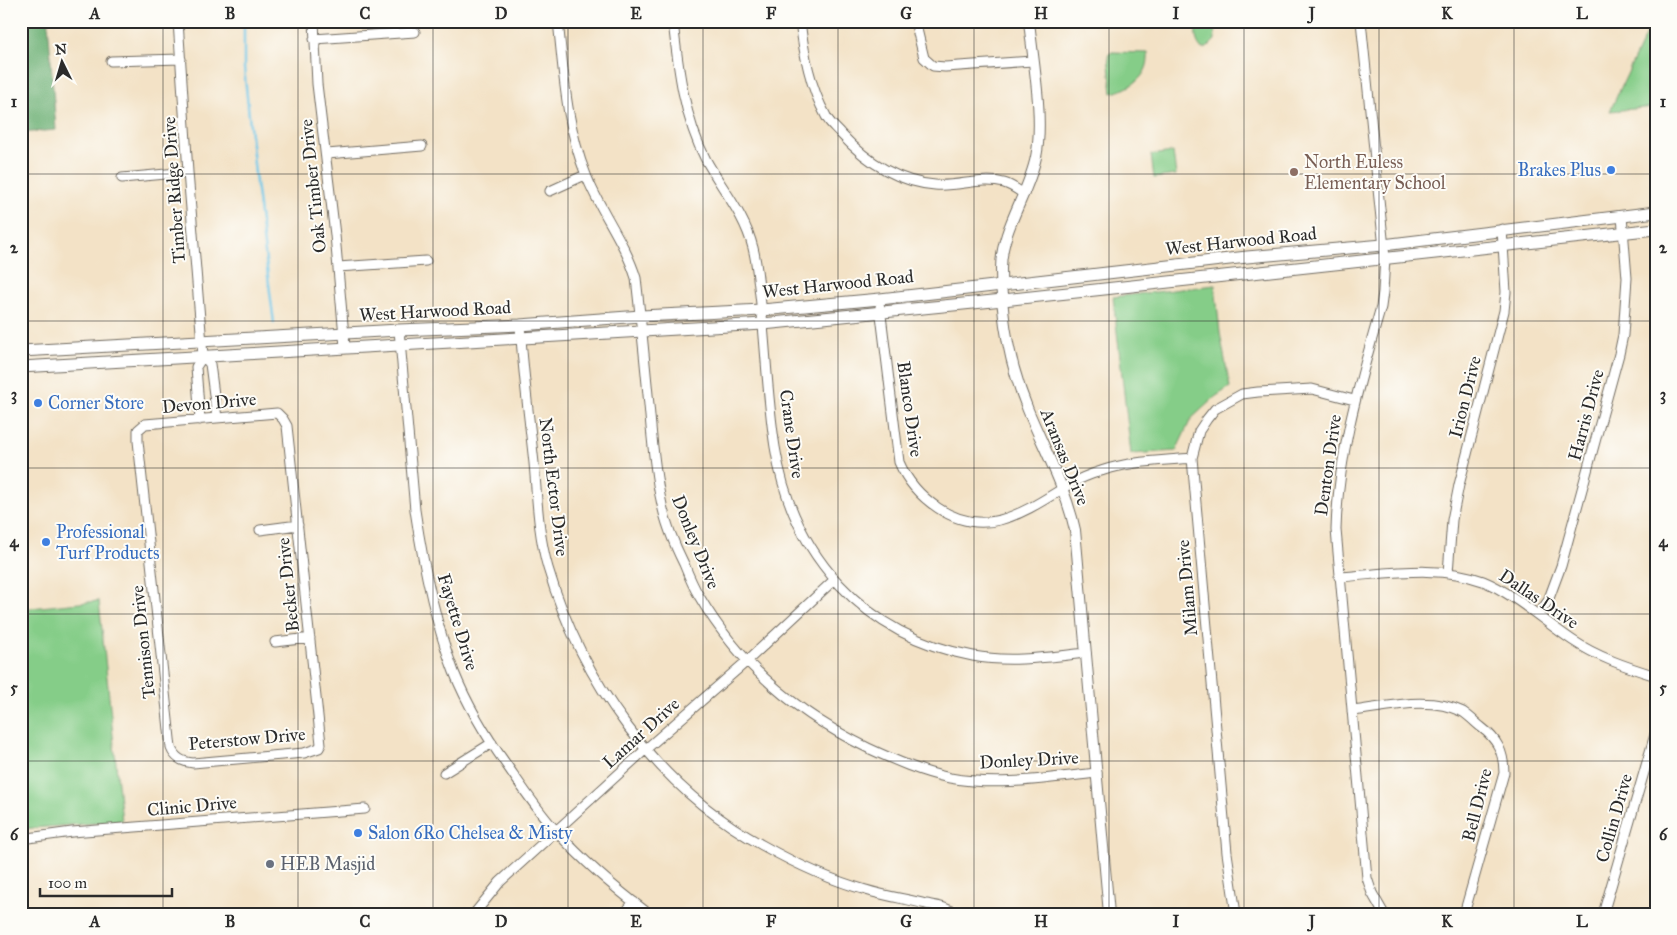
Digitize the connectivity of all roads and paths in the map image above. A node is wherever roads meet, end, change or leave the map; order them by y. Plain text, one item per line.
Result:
1 (178, 21) edge
2 (314, 21) edge
3 (558, 21) edge
4 (673, 21) edge
5 (800, 21) edge
6 (915, 21) edge
7 (1029, 21) edge
8 (1361, 21) edge
9 (414, 32) dead end
10 (314, 39) junction
11 (181, 59) junction
12 (111, 61) dead end
13 (1033, 61) junction
14 (422, 146) dead end
15 (327, 154) junction
16 (188, 172) junction
17 (585, 175) junction
18 (122, 178) dead end
19 (550, 191) dead end
20 (1024, 194) junction
21 (1656, 212) edge
22 (1622, 216) junction
23 (1656, 228) edge
24 (1502, 230) junction
25 (1623, 232) junction
26 (1383, 244) junction
27 (1503, 245) junction
28 (1271, 255) junction
29 (1385, 258) junction
30 (426, 261) dead end
31 (338, 267) junction
32 (1273, 270) junction
33 (1002, 284) junction
34 (880, 299) junction
35 (1004, 300) junction
36 (762, 310) junction
37 (881, 313) junction
38 (641, 316) junction
39 (763, 324) junction
40 (520, 325) junction
41 (399, 330) junction
42 (642, 330) junction
43 (344, 333) junction
44 (521, 338) junction
45 (203, 341) junction
46 (400, 344) junction
47 (345, 348) junction
48 (21, 351) edge
49 (203, 356) junction
50 (21, 367) edge
51 (1354, 400) junction
52 (217, 418) junction
53 (284, 419) joint
54 (200, 420) junction
55 (138, 430) joint
56 (1192, 458) junction
57 (1062, 490) junction
58 (298, 525) junction
59 (260, 530) dead end
60 (1448, 573) junction
61 (1339, 576) junction
62 (834, 580) junction
63 (1538, 615) junction
64 (310, 638) junction
65 (275, 642) dead end
66 (1086, 653) junction
67 (747, 661) junction
68 (1656, 676) edge
69 (1352, 711) junction
70 (1656, 731) edge
71 (492, 743) junction
72 (319, 748) joint
73 (646, 750) junction
74 (178, 759) joint
75 (444, 773) dead end
76 (1097, 773) junction
77 (365, 809) dead end
78 (556, 831) junction
79 (21, 839) edge
80 (634, 902) junction
81 (474, 914) edge
82 (624, 914) edge
83 (650, 914) edge
84 (956, 914) edge
85 (1109, 914) edge
86 (1236, 914) edge
87 (1384, 914) edge
88 (1464, 914) edge
89 (1603, 914) edge

1 - 11 street, Timber Ridge Drive
2 - 10 street, Oak Timber Drive
3 - 17 street, Donley Drive
4 - 36 street, Crane Drive
5 - 20 street
6 - 13 street
7 - 13 street, Aransas Drive
8 - 26 street, Denton Drive
9 - 10 street
10 - 15 street, Oak Timber Drive
11 - 12 street
11 - 16 street, Timber Ridge Drive
13 - 20 street, Aransas Drive
14 - 15 street
15 - 31 street, Oak Timber Drive
16 - 18 street
16 - 45 street, Timber Ridge Drive
17 - 19 street
17 - 38 street, Donley Drive
20 - 33 street, Aransas Drive
21 - 22 main road, West Harwood Road
22 - 24 main road, West Harwood Road
22 - 25 street, Harris Drive
23 - 25 main road, West Harwood Road
24 - 26 main road, West Harwood Road
24 - 27 street, Irion Drive
25 - 27 main road, West Harwood Road
25 - 63 street, Harris Drive
26 - 28 main road, West Harwood Road
26 - 29 street, Denton Drive
27 - 29 main road, West Harwood Road
27 - 60 street, Irion Drive
28 - 32 main road
28 - 33 main road, West Harwood Road
29 - 32 main road, West Harwood Road
29 - 51 street, Denton Drive
30 - 31 street
31 - 43 street, Oak Timber Drive
32 - 35 main road, West Harwood Road
33 - 34 main road, West Harwood Road
33 - 35 street, Aransas Drive
34 - 36 main road, West Harwood Road
34 - 37 street, Blanco Drive
35 - 37 main road, West Harwood Road
35 - 57 street, Aransas Drive
36 - 38 main road, West Harwood Road
36 - 39 street, Crane Drive
37 - 39 main road, West Harwood Road
37 - 57 street, Blanco Drive
38 - 40 main road, West Harwood Road
38 - 42 street, Donley Drive
39 - 42 main road, West Harwood Road
39 - 62 street, Crane Drive
40 - 41 main road, West Harwood Road
40 - 44 street, North Ector Drive
41 - 43 main road, West Harwood Road
41 - 46 street, Fayette Drive
42 - 44 main road, West Harwood Road
42 - 67 street, Donley Drive
43 - 45 main road, West Harwood Road
43 - 47 street, Oak Timber Drive
44 - 46 main road, West Harwood Road
44 - 73 street, North Ector Drive
45 - 48 main road, West Harwood Road
45 - 49 street, Timber Ridge Drive
46 - 47 main road, West Harwood Road
46 - 71 street, Fayette Drive
47 - 49 main road, West Harwood Road
49 - 50 main road, West Harwood Road
49 - 52 street
49 - 54 street
51 - 56 street, Milam Drive
51 - 61 street, Denton Drive
52 - 53 street, Devon Drive
52 - 54 street, Devon Drive
53 - 58 street, Becker Drive
54 - 55 street, Devon Drive
55 - 74 street, Tennison Drive
56 - 57 street, Blanco Drive
56 - 86 street, Milam Drive
57 - 66 street, Aransas Drive
58 - 59 street
58 - 64 street, Becker Drive
60 - 61 street, Dallas Drive
60 - 63 street, Dallas Drive
61 - 69 street, Denton Drive
62 - 66 street, Crane Drive
62 - 67 street, Lamar Drive
63 - 68 street, Dallas Drive
64 - 65 street
64 - 72 street, Becker Drive
66 - 76 street, Aransas Drive
67 - 73 street, Lamar Drive
67 - 76 street, Donley Drive
69 - 87 street, Denton Drive
69 - 88 street, Bell Drive
70 - 89 street, Collin Drive
71 - 75 street
71 - 78 street, Fayette Drive
72 - 74 street, Peterstow Drive
73 - 78 street, Lamar Drive
73 - 84 street, North Ector Drive
76 - 85 street, Aransas Drive
77 - 79 street, Clinic Drive
78 - 80 street, Fayette Drive
78 - 81 street, Lamar Drive
80 - 82 street
80 - 83 street, Fayette Drive

